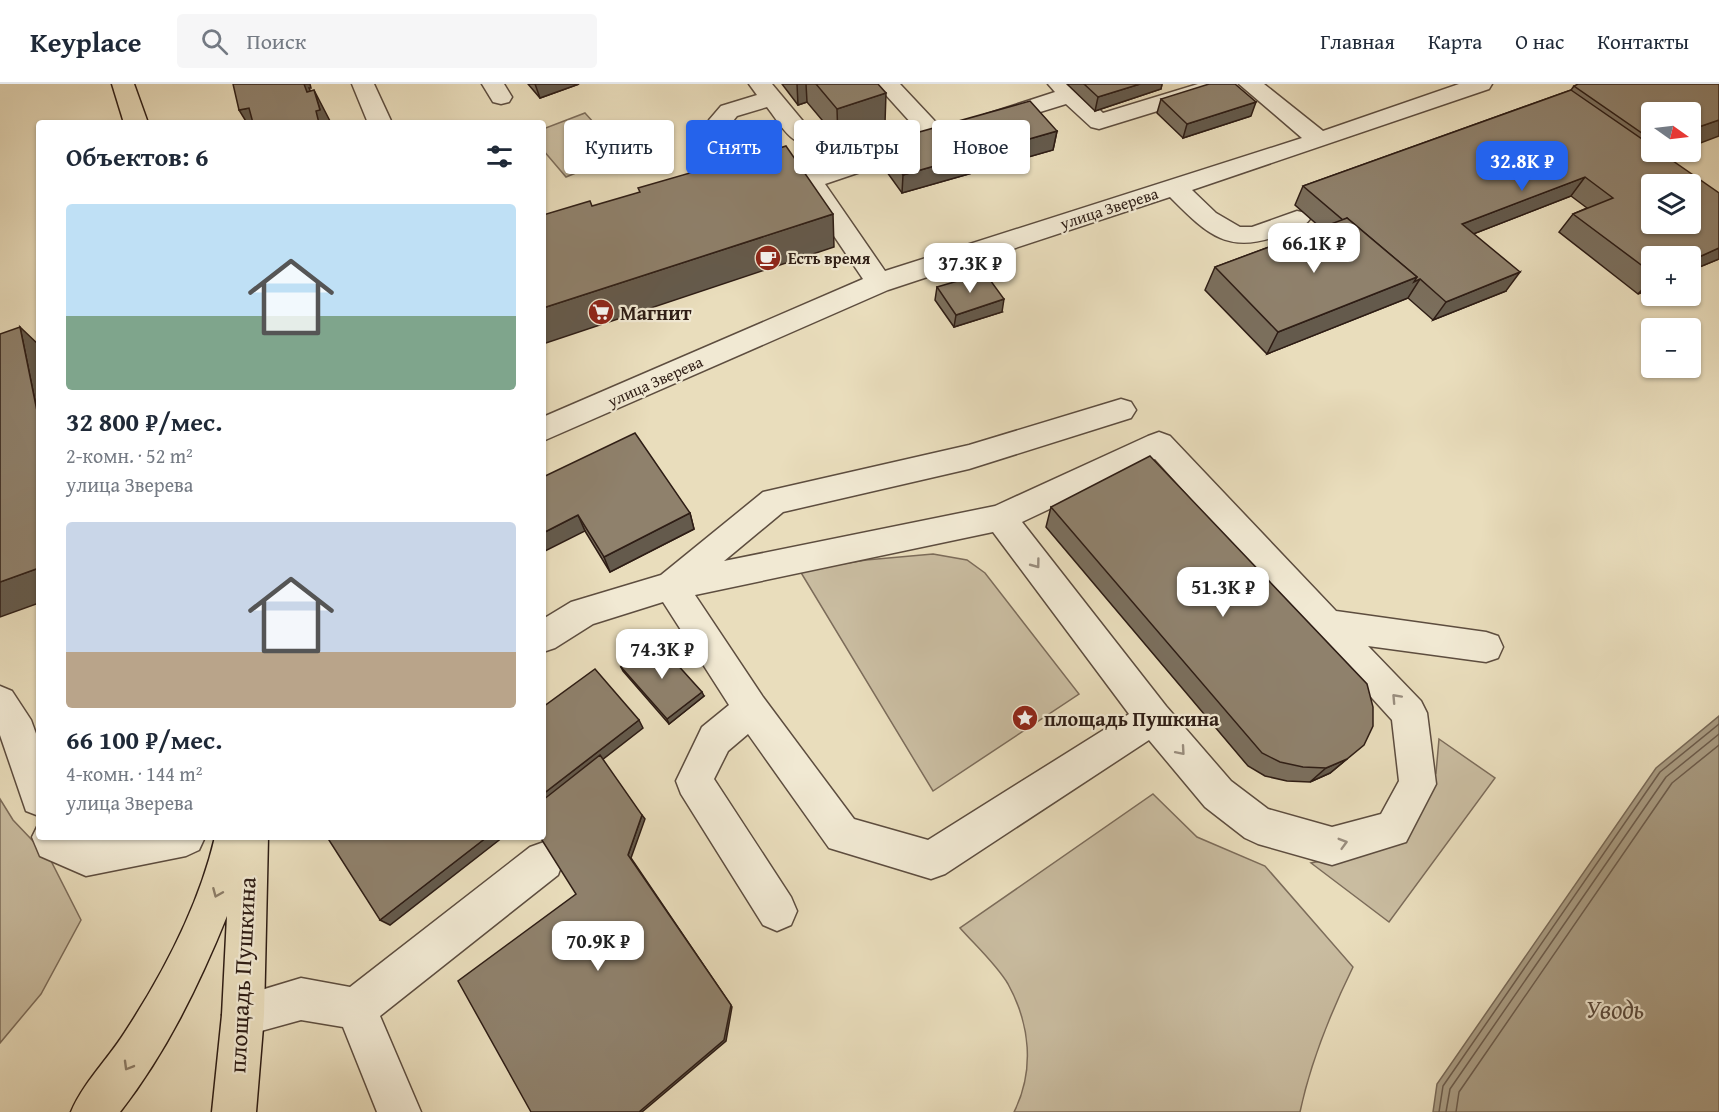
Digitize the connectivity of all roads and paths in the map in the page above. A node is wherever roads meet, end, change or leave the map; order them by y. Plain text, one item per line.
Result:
1 (123, 84) edge
2 (363, 84) edge
3 (887, 84) edge
4 (1221, 84) edge
5 (1250, 84) edge
6 (1481, 84) edge
7 (1065, 89) edge
8 (766, 91) edge
9 (135, 120) edge
10 (379, 120) edge
11 (940, 120) edge
12 (987, 120) edge
13 (794, 125) edge
14 (932, 140) edge
15 (1319, 140) junction
16 (810, 181) junction
17 (1174, 187) junction
18 (1297, 219) dead end
19 (879, 283) junction
20 (1121, 410) dead end
21 (546, 429) edge
22 (1000, 518) junction
23 (671, 586) junction
24 (1328, 625) junction
25 (546, 636) edge
26 (1486, 647) dead end
27 (0, 702) edge
28 (751, 709) junction
29 (1153, 718) junction
30 (36, 789) edge
31 (52, 840) edge
32 (171, 840) edge
33 (233, 840) edge
34 (249, 840) edge
35 (544, 861) dead end
36 (777, 911) dead end
37 (356, 1009) junction
38 (243, 1015) junction
39 (93, 1112) edge
40 (234, 1112) edge
41 (399, 1112) edge

1 - 9 main road
2 - 10 street
3 - 11 street
4 - 7 street
5 - 15 street
6 - 15 street, улица Зверева
7 - 12 street
8 - 13 street
8 - 16 street
14 - 16 street
15 - 17 street, улица Зверева
16 - 19 street
17 - 18 street
17 - 19 street, улица Зверева
19 - 21 street, улица Зверева
20 - 23 street
22 - 23 street
22 - 24 street
22 -> 29 street
23 - 25 street
23 - 28 street
24 - 26 street
29 -> 24 street
27 - 30 street
28 - 29 street
28 - 36 street
31 - 32 street
33 -> 39 main road, площадь Пушкина
34 - 38 main road, площадь Пушкина
35 - 37 street
37 - 38 street
37 - 41 street
38 - 40 main road, площадь Пушкина

